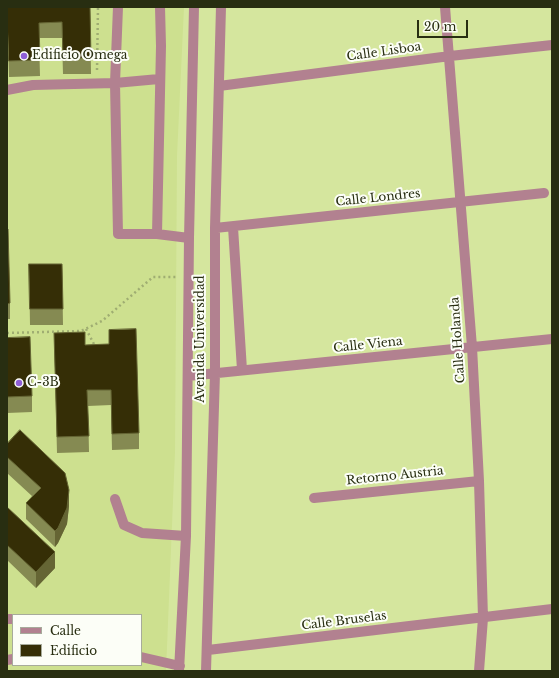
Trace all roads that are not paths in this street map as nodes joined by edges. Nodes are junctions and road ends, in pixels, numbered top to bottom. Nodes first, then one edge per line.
1 (118, 7) edge
2 (160, 7) edge
3 (194, 7) edge
4 (221, 7) edge
5 (446, 7) edge
6 (552, 45) edge
7 (450, 56) junction
8 (159, 79) junction
9 (115, 83) junction
10 (219, 86) junction
11 (7, 90) edge
12 (544, 193) dead end
13 (462, 202) junction
14 (233, 227) junction
15 (215, 228) junction
16 (156, 234) junction
17 (189, 238) junction
18 (552, 339) edge
19 (472, 347) junction
20 (242, 370) junction
21 (215, 373) junction
22 (188, 376) junction
23 (479, 481) junction
24 (314, 498) dead end
25 (115, 499) dead end
26 (186, 536) junction
27 (552, 609) edge
28 (483, 618) junction
29 (208, 650) junction
30 (142, 657) edge
31 (179, 669) edge
32 (206, 671) edge
33 (479, 671) edge

1 - 9 street
2 - 8 street
3 - 17 street, Avenida Universidad
4 - 10 street, Avenida Universidad
5 - 7 street, Calle Holanda
6 - 7 street, Calle Lisboa
7 - 10 street, Calle Lisboa
7 - 13 street, Calle Holanda
8 - 9 street
8 - 16 street
9 - 11 street
9 - 16 street
10 - 15 street, Avenida Universidad
12 - 13 street, Calle Londres
13 - 14 street, Calle Londres
13 - 19 street, Calle Holanda
14 - 15 street, Calle Londres
14 - 20 street
15 - 21 street, Avenida Universidad
16 - 17 street
17 - 22 street, Avenida Universidad
18 - 19 street, Calle Viena
19 - 20 street, Calle Viena
19 - 23 street, Calle Holanda
20 - 21 street, Calle Viena
21 - 22 street, Calle Viena
21 - 29 street, Avenida Universidad
22 - 26 street, Avenida Universidad
23 - 24 street, Retorno Austria
23 - 28 street, Calle Holanda
25 - 26 street
26 - 31 street, Avenida Universidad
27 - 28 street, Calle Bruselas
28 - 29 street, Calle Bruselas
28 - 33 street, Calle Holanda
29 - 32 street, Avenida Universidad
30 - 31 street

